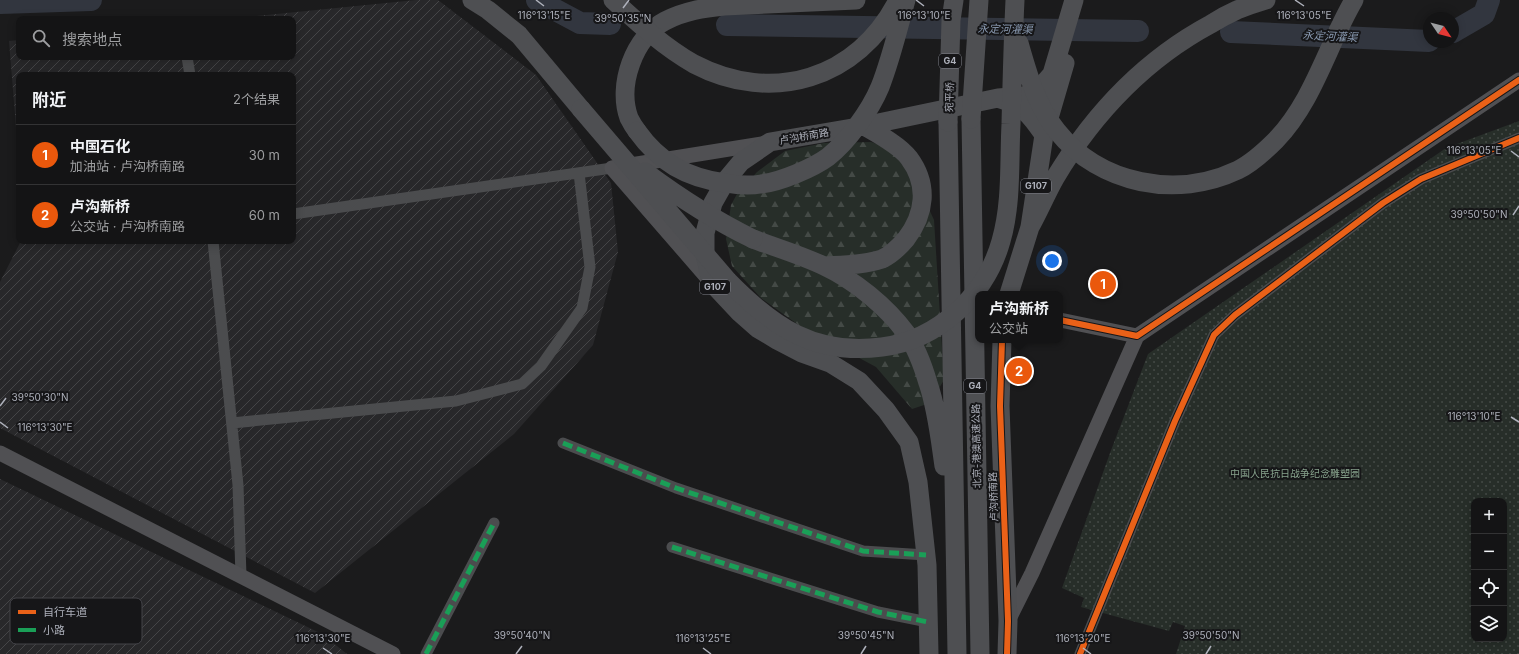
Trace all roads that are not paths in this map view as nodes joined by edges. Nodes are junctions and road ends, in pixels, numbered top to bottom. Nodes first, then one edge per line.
1 (472, 0) edge
2 (613, 0) edge
3 (856, 0) edge
4 (898, 0) edge
5 (906, 0) edge
6 (954, 0) edge
7 (979, 0) edge
8 (1015, 0) edge
9 (1074, 0) edge
10 (1084, 0) edge
11 (1266, 0) edge
12 (1354, 0) edge
13 (1014, 26) junction
14 (188, 60) edge
15 (190, 72) edge
16 (1057, 75) junction
17 (1519, 80) edge
18 (998, 98) junction
19 (864, 126) junction
20 (1044, 135) junction
21 (1519, 138) edge
22 (770, 142) junction
23 (615, 160) junction
24 (579, 173) junction
25 (296, 214) edge
26 (1030, 227) junction
27 (213, 244) edge
28 (825, 266) junction
29 (711, 282) junction
30 (1010, 291) edge
31 (1063, 321) edge
32 (1137, 336) junction
33 (1002, 343) edge
34 (232, 423) junction
35 (563, 443) dead end
36 (0, 453) edge
37 (494, 523) dead end
38 (955, 538) junction
39 (672, 547) dead end
40 (926, 555) junction
41 (241, 576) junction
42 (1008, 621) junction
43 (928, 625) junction
44 (1006, 653) edge
45 (393, 654) edge
46 (426, 654) edge
47 (929, 654) edge
48 (940, 654) edge
49 (957, 654) edge
50 (980, 654) edge
51 (1080, 654) edge

1 - 23 highway, bridge
2 - 4 highway, bridge
3 - 5 highway, bridge
6 - 38 highway, 宛平桥 / G4, bridge
7 - 50 highway, 北京-港澳高速公路 / G4, bridge
8 - 13 highway, bridge
9 - 16 highway, 卢沟桥南路 / G107
10 - 16 highway, 卢沟桥南路 / G107
11 - 26 highway
12 - 13 highway, bridge
13 - 23 highway, bridge
14 - 15 street
16 - 18 highway, 卢沟桥南路 / G107
16 - 20 highway, 卢沟桥南路 / G107
17 - 32 street
18 - 19 highway, 卢沟桥南路 / G107
18 - 20 highway
19 - 22 highway, 卢沟桥南路 / G107
19 - 28 highway
20 - 26 highway, 卢沟桥南路 / G107
21 - 51 street
22 - 23 street
22 - 29 highway, 卢沟桥南路 / G107
23 - 24 street
23 - 28 highway, bridge
23 - 29 street
24 - 25 street
24 - 34 street
26 - 30 highway, 卢沟桥南路 / G107
27 - 34 street
28 - 38 highway
29 - 40 highway, G107
31 - 32 street
32 - 42 street
33 - 42 highway, 卢沟桥南路
34 - 41 street
35 - 40 street
36 - 41 street
37 - 46 street
38 - 49 highway, G4
39 - 43 street
40 - 43 highway, G107
41 - 45 street
42 - 44 highway, 卢沟桥南路
43 - 47 highway, G107
43 - 48 highway

